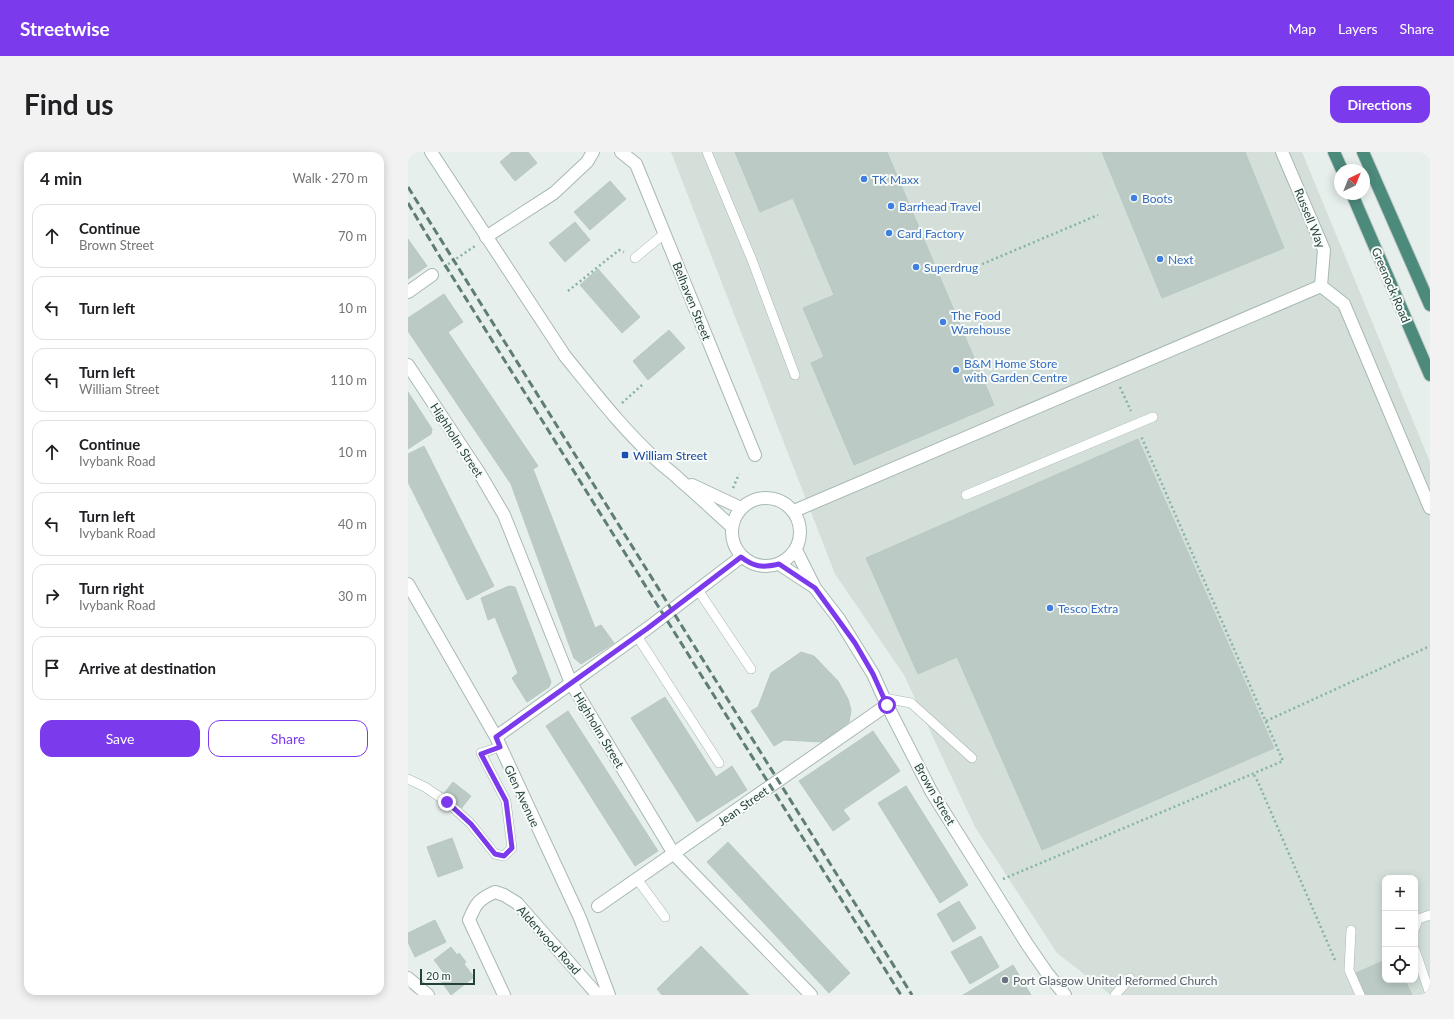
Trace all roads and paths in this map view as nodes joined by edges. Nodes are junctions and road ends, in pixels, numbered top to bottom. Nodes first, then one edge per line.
1 (431, 152) edge
2 (593, 152) edge
3 (621, 152) edge
4 (707, 152) edge
5 (1282, 152) edge
6 (1334, 152) edge
7 (1363, 152) edge
8 (1339, 164) edge
9 (1355, 200) edge
10 (1098, 215) dead end
11 (664, 234) junction
12 (486, 237) junction
13 (635, 258) joint
14 (973, 268) dead end
15 (432, 275) joint
16 (1321, 286) junction
17 (568, 291) dead end
18 (408, 292) edge
19 (1430, 305) edge
20 (408, 365) edge
21 (1114, 374) junction
22 (796, 375) dead end
23 (1430, 375) edge
24 (642, 385) dead end
25 (611, 412) junction
26 (1153, 417) dead end
27 (1136, 424) junction
28 (755, 455) dead end
29 (680, 480) junction
30 (966, 495) dead end
31 (741, 508) junction
32 (1430, 508) edge
33 (794, 511) junction
34 (731, 526) junction
35 (796, 550) junction
36 (741, 557) junction
37 (779, 564) junction
38 (408, 584) edge
39 (815, 588) junction
40 (698, 590) junction
41 (637, 636) junction
42 (1430, 646) edge
43 (751, 668) dead end
44 (571, 683) junction
45 (886, 702) junction
46 (1266, 721) junction
47 (498, 742) junction
48 (972, 758) dead end
49 (719, 763) dead end
50 (1254, 775) junction
51 (408, 779) edge
52 (674, 854) junction
53 (637, 879) junction
54 (990, 885) junction
55 (598, 906) dead end
56 (1430, 915) edge
57 (665, 917) dead end
58 (1418, 919) edge
59 (1351, 930) dead end
60 (1418, 959) edge
61 (1337, 964) dead end
62 (408, 978) edge
63 (1130, 978) dead end
64 (1430, 994) edge
65 (428, 995) edge
66 (504, 995) edge
67 (600, 995) edge
68 (609, 995) edge
69 (811, 995) edge
70 (1065, 995) edge
71 (1115, 995) edge
72 (1360, 995) edge

1 - 12 street
2 - 12 street
3 - 11 street, Belhaven Street
4 - 22 lane
5 - 16 street, Russell Way
6 - 8 highway
7 - 19 highway
9 - 23 highway, Greenock Road
10 - 14 path
11 - 13 lane
11 - 28 street, Belhaven Street
12 - 15 path
12 - 25 street
13 - 17 path
15 - 18 street
16 - 21 street
16 - 32 street
20 - 44 street, Highholm Street
21 - 27 path
21 - 33 street
24 - 25 path
25 - 29 street
26 - 27 lane
27 - 30 lane
27 - 46 path
29 - 31 street
29 - 34 street
31 - 33 street
31 - 34 street
33 - 35 street
34 - 36 street
35 - 37 street
35 - 39 street, Brown Street
36 - 37 street
36 - 40 street
37 - 39 street, Brown Street
38 - 47 street, Glen Avenue
39 - 45 street, Brown Street
40 - 41 street
40 - 43 lane
41 - 44 street
41 - 49 lane
42 - 46 path
44 - 47 street
44 - 52 street, Highholm Street
45 - 48 lane
45 - 52 street, Jean Street
45 - 54 street, Brown Street
46 - 50 path
47 - 51 lane
47 - 68 street, Glen Avenue
50 - 54 path
50 - 61 path
52 - 53 street, Jean Street
52 - 69 street, Highholm Street
53 - 55 street, Jean Street
53 - 57 lane
54 - 70 street, Brown Street
56 - 58 lane
59 - 72 lane
60 - 64 lane
62 - 65 street
63 - 71 lane
66 - 67 street, Alderwood Road

